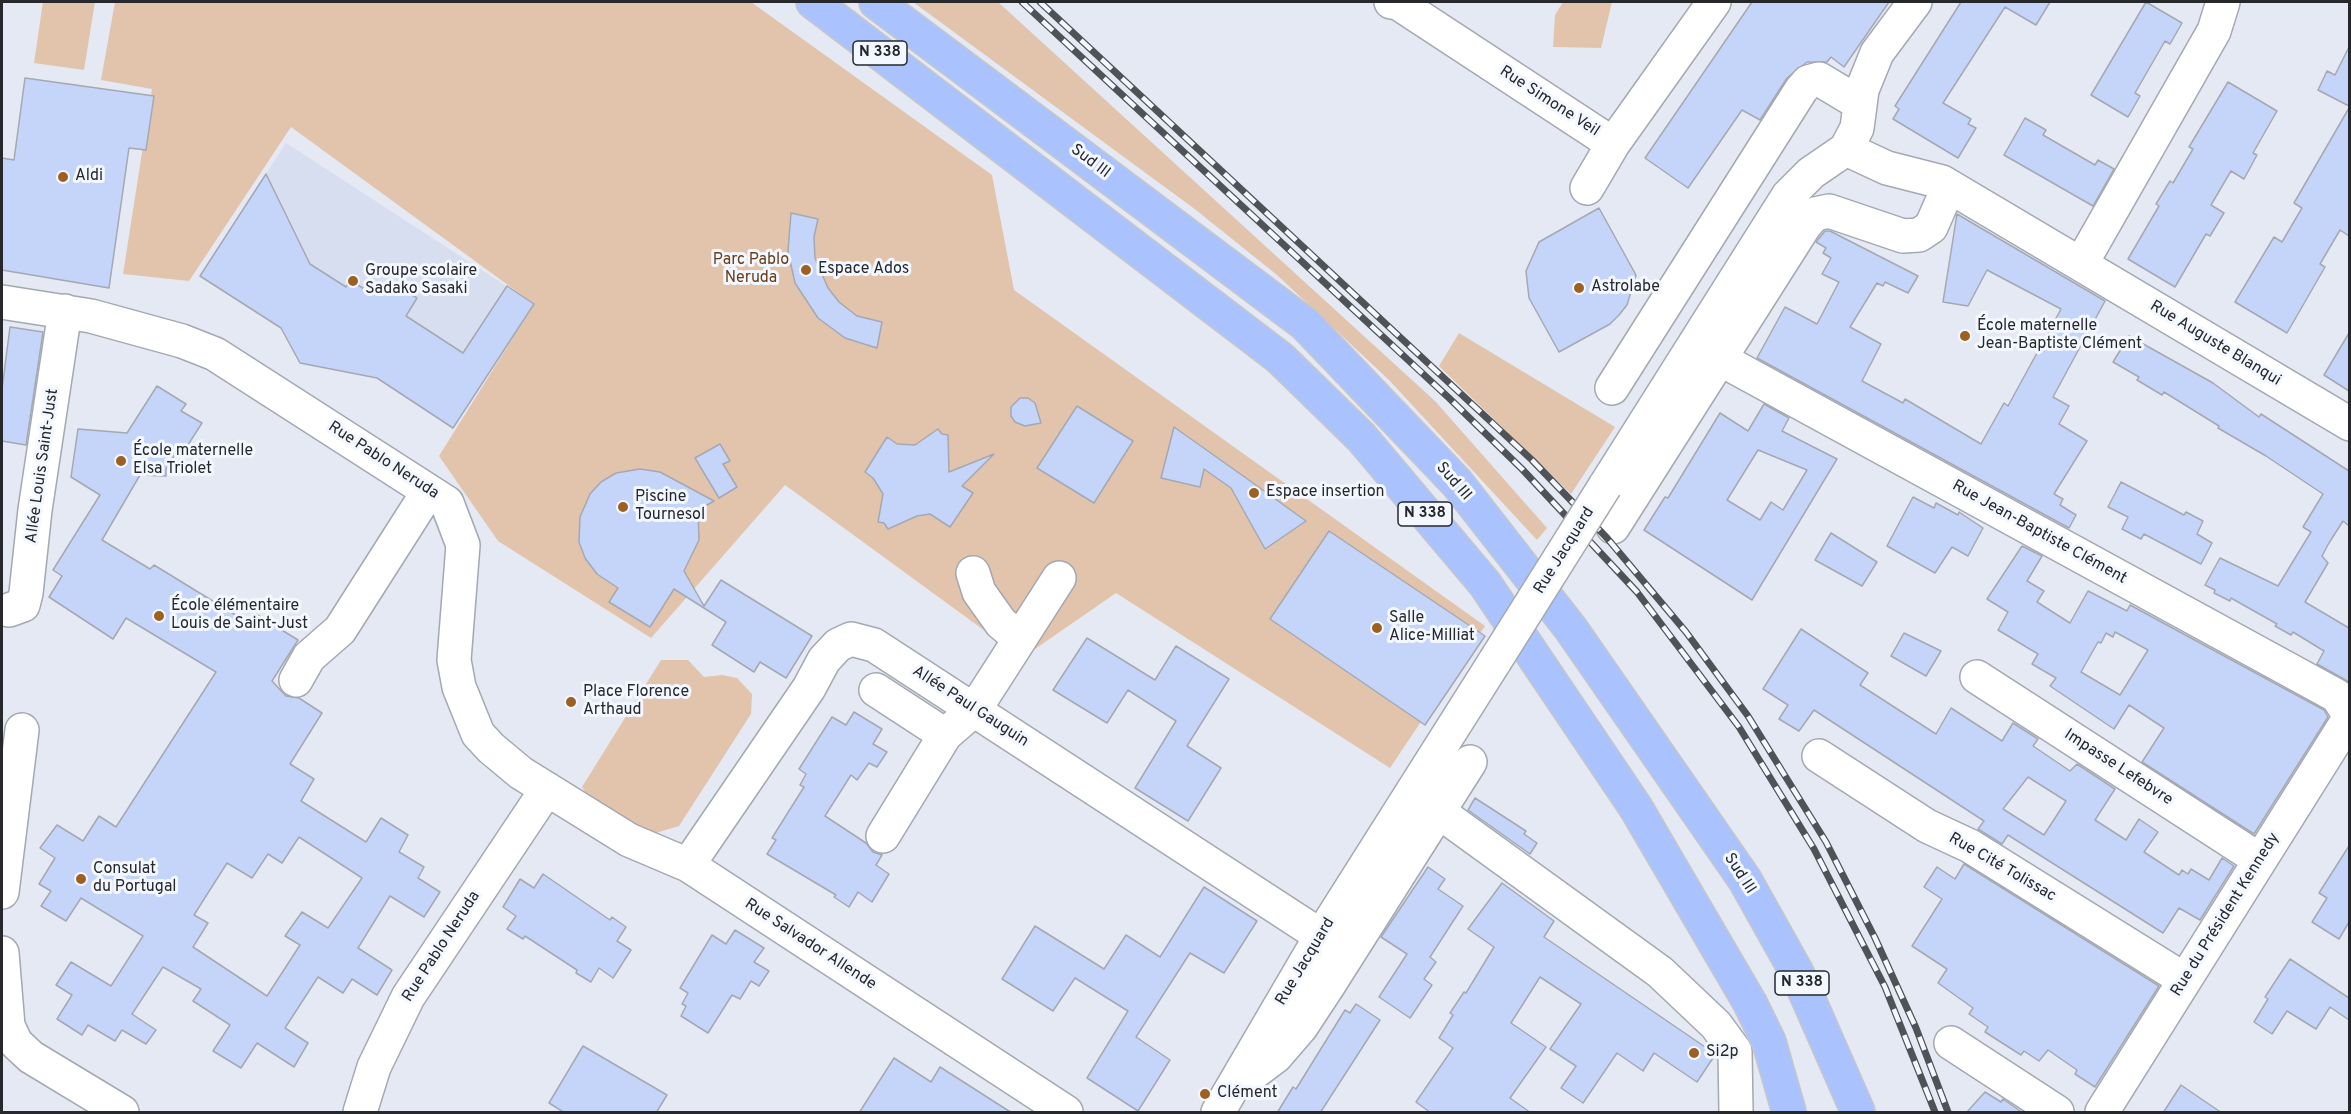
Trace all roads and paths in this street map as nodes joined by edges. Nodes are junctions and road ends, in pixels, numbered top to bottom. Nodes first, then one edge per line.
1 (876, 2) edge
2 (1396, 2) edge
3 (1714, 2) edge
4 (1915, 2) edge
5 (2223, 2) edge
6 (817, 7) edge
7 (1859, 103) junction
8 (1614, 144) junction
9 (1846, 149) junction
10 (1949, 186) junction
11 (1587, 188) dead end
12 (2081, 264) junction
13 (2, 302) edge
14 (65, 311) junction
15 (1720, 359) junction
16 (1612, 388) dead end
17 (2349, 424) edge
18 (428, 492) junction
19 (1613, 527) dead end
20 (972, 573) dead end
21 (1059, 578) dead end
22 (9, 610) dead end
23 (1019, 638) junction
24 (1977, 677) dead end
25 (296, 680) dead end
26 (876, 690) dead end
27 (975, 709) junction
28 (2349, 717) edge
29 (22, 730) dead end
30 (945, 735) junction
31 (1819, 756) dead end
32 (1470, 762) dead end
33 (548, 789) junction
34 (1439, 812) junction
35 (883, 836) dead end
36 (2259, 860) junction
37 (688, 865) junction
38 (2, 892) edge
39 (1321, 936) junction
40 (2, 953) edge
41 (1315, 977) junction
42 (2185, 980) junction
43 (1951, 1043) dead end
44 (1857, 1105) edge
45 (2104, 1112) edge
46 (122, 1113) edge
47 (360, 1113) edge
48 (1066, 1113) edge
49 (1218, 1113) edge
50 (1736, 1113) edge
51 (1789, 1113) edge
52 (2057, 1113) edge

1 - 44 highway, Sud III / N 338
2 - 8 street, Rue Simone Veil
3 - 8 street, Rue Simone Veil
4 - 7 street
5 - 12 street
6 - 51 highway, N 338
7 - 9 street
7 - 16 street
8 - 11 street
9 - 10 street, Rue Auguste Blanqui
9 - 39 street, Rue Jacquard, bridge
10 - 12 street, Rue Auguste Blanqui
10 - 15 street
12 - 17 street, Rue Auguste Blanqui
13 - 14 street, Rue Pablo Neruda
14 - 18 street, Rue Pablo Neruda
14 - 22 street, Allée Louis Saint-Just
15 - 19 street
15 - 28 street, Rue Jean-Baptiste Clément
18 - 25 street
18 - 33 street, Rue Pablo Neruda
20 - 23 street
21 - 23 street
23 - 27 street
24 - 36 street, Impasse Lefebvre
26 - 30 street
27 - 30 street
27 - 37 street, Allée Paul Gauguin
27 - 39 street, Allée Paul Gauguin
28 - 36 street, Rue du Président Kennedy
29 - 38 street
30 - 35 street
31 - 42 street, Rue Cité Tolissac
32 - 34 street
33 - 37 street, Rue Salvador Allende
33 - 47 street, Rue Pablo Neruda
34 - 41 street
34 - 50 street
36 - 42 street, Rue du Président Kennedy
37 - 48 street, Rue Salvador Allende
39 - 41 street, Rue Jacquard
40 - 46 street
41 - 49 street, Rue Jacquard
42 - 45 street, Rue du Président Kennedy
43 - 52 street

